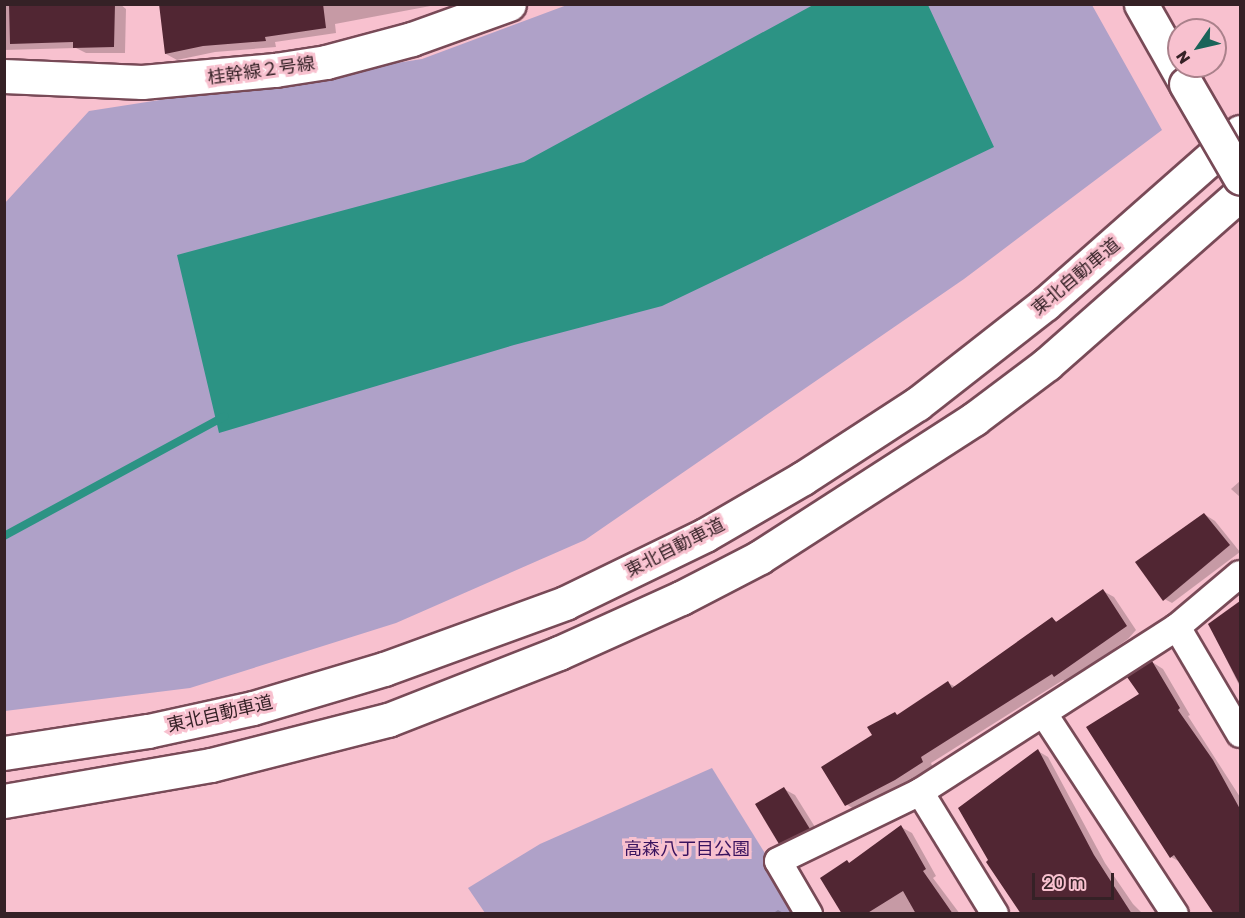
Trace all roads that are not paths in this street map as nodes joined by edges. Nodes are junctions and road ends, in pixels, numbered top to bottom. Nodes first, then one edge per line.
1 (509, 4) edge
2 (1141, 4) edge
3 (4, 76) edge
4 (1240, 132) edge
5 (1240, 177) edge
6 (1240, 194) edge
7 (1240, 574) edge
8 (1177, 627) junction
9 (1044, 714) junction
10 (1240, 734) edge
11 (4, 753) edge
12 (920, 792) junction
13 (4, 801) edge
14 (809, 914) edge
15 (995, 914) edge
16 (1175, 914) edge

1 - 3 main road, 桂幹線２号線
2 - 5 main road, bridge
4 - 11 main road, 東北自動車道
6 - 13 main road
7 - 8 street
8 - 9 street
8 - 10 street
9 - 12 street
9 - 16 street
12 - 14 street
12 - 15 street

